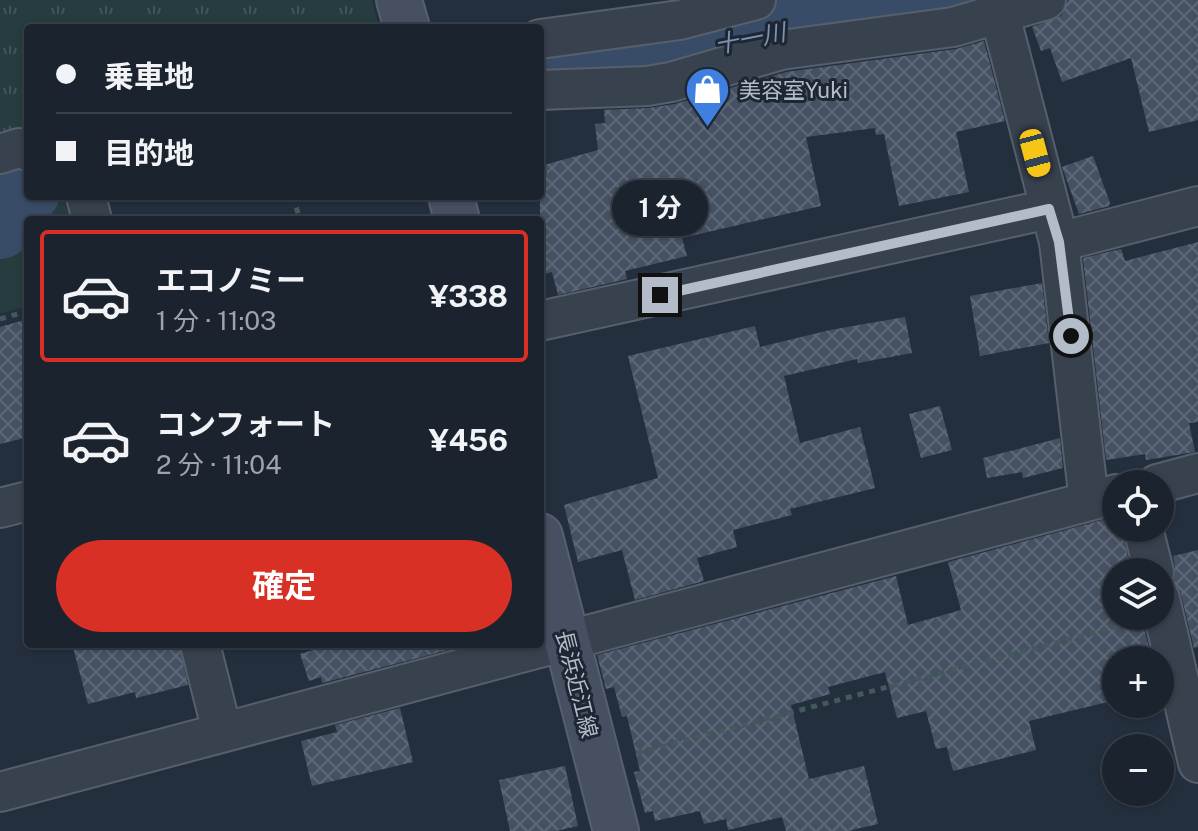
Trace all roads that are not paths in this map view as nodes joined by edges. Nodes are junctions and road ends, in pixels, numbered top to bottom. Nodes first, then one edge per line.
1 (399, 0) edge
2 (756, 0) edge
3 (1046, 0) edge
4 (1000, 15) junction
5 (406, 24) edge
6 (544, 38) edge
7 (544, 90) edge
8 (24, 150) edge
9 (0, 154) edge
10 (1198, 206) edge
11 (1054, 226) junction
12 (544, 320) edge
13 (1198, 473) edge
14 (1174, 479) edge
15 (1102, 491) edge
16 (1102, 497) edge
17 (24, 502) edge
18 (0, 508) edge
19 (544, 552) edge
20 (1158, 630) edge
21 (566, 640) junction
22 (544, 646) edge
23 (201, 648) edge
24 (536, 648) edge
25 (222, 731) junction
26 (1198, 763) edge
27 (0, 792) edge
28 (616, 831) edge

1 - 5 main road
2 - 6 street
3 - 4 street
4 - 7 street
4 - 11 street
8 - 9 street
10 - 11 street
11 - 12 street
11 - 15 street
13 - 14 street
16 - 21 street
17 - 18 street
19 - 21 main road, 長浜近江線
20 - 26 street
21 - 22 street
21 - 28 main road, 長浜近江線
23 - 25 street
24 - 25 street
25 - 27 street

